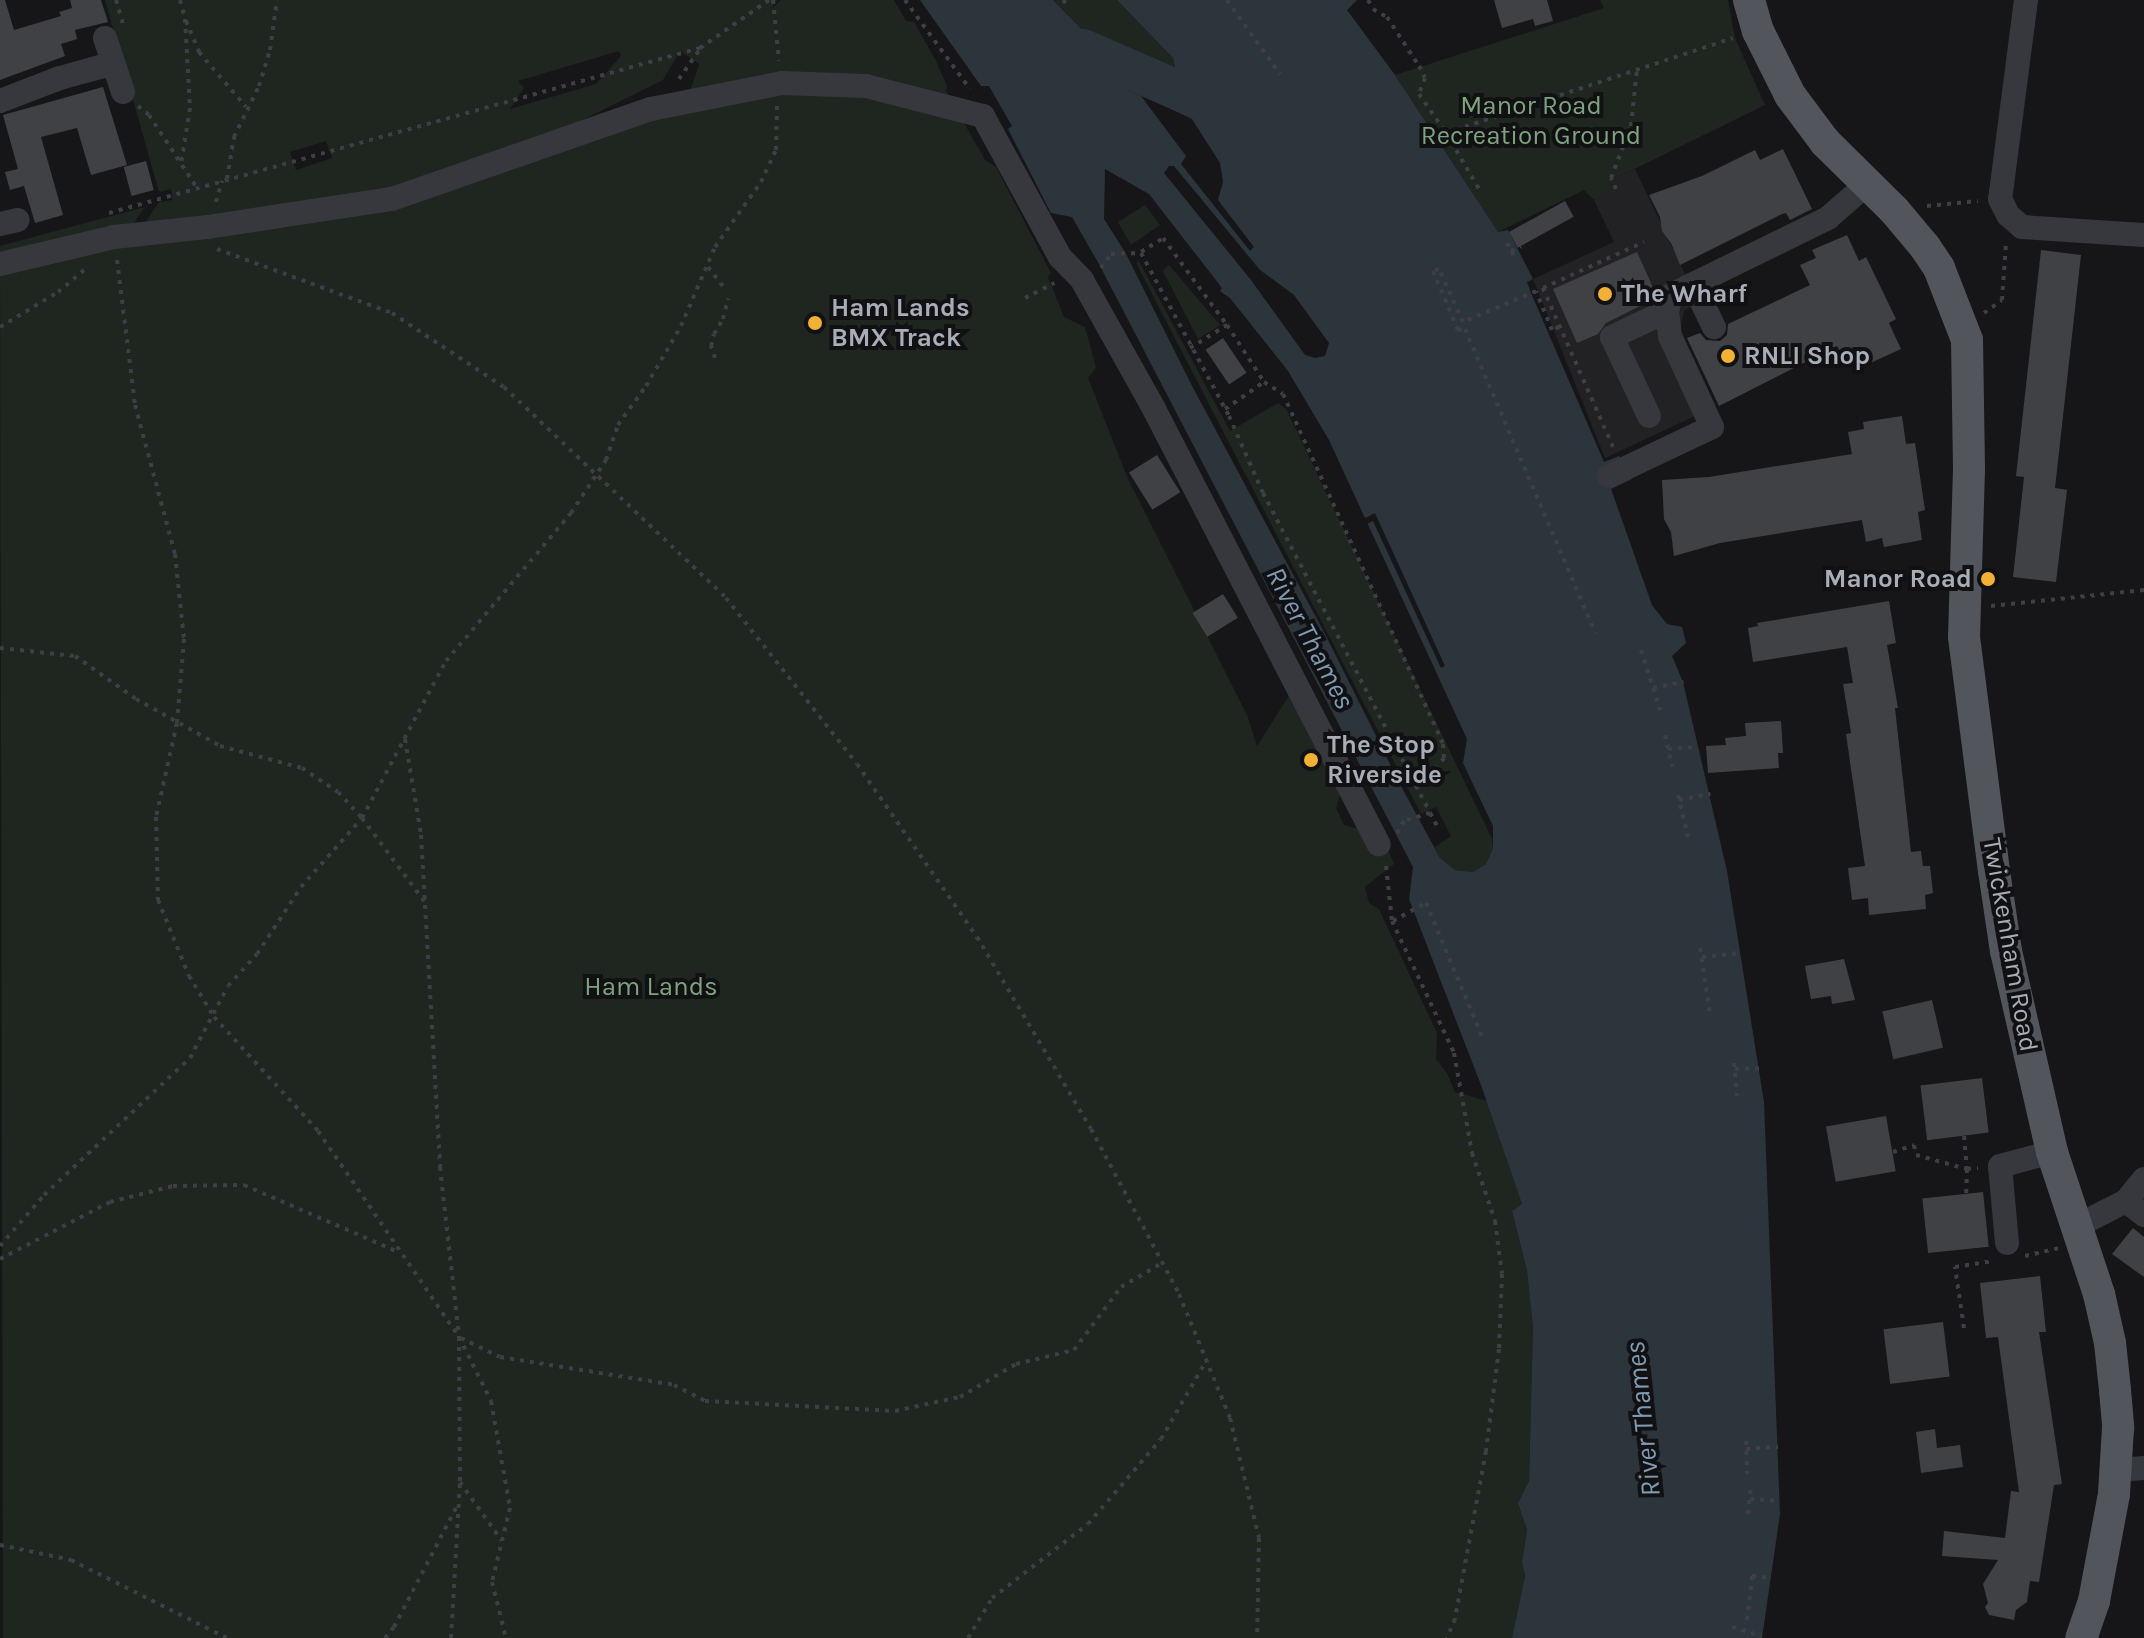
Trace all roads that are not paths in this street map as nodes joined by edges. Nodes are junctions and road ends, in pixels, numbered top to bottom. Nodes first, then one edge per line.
1 (1749, 0) edge
2 (2026, 0) edge
3 (105, 38) dead end
4 (111, 64) junction
5 (123, 92) road end
6 (0, 101) edge
7 (1867, 184) junction
8 (2144, 235) edge
9 (0, 264) edge
10 (1693, 284) junction
11 (1667, 311) junction
12 (1714, 327) dead end
13 (1649, 416) dead end
14 (1609, 476) dead end
15 (1388, 839) road end
16 (2052, 1152) junction
17 (2144, 1179) edge
18 (2135, 1208) edge
19 (2077, 1234) junction
20 (2009, 1253) road end
21 (2130, 1469) edge
22 (2081, 1638) edge

1 - 7 main road
2 - 8 street
3 - 4 street
4 - 5 street
4 - 6 street
7 - 10 street
7 - 16 main road, Twickenham Road
9 - 15 street
10 - 11 street
10 - 12 street
11 - 13 street
11 - 14 street
16 - 19 main road, Twickenham Road
16 - 20 street
17 - 18 street
18 - 19 street
19 - 21 main road, Twickenham Road
21 - 22 main road, Twickenham Road

